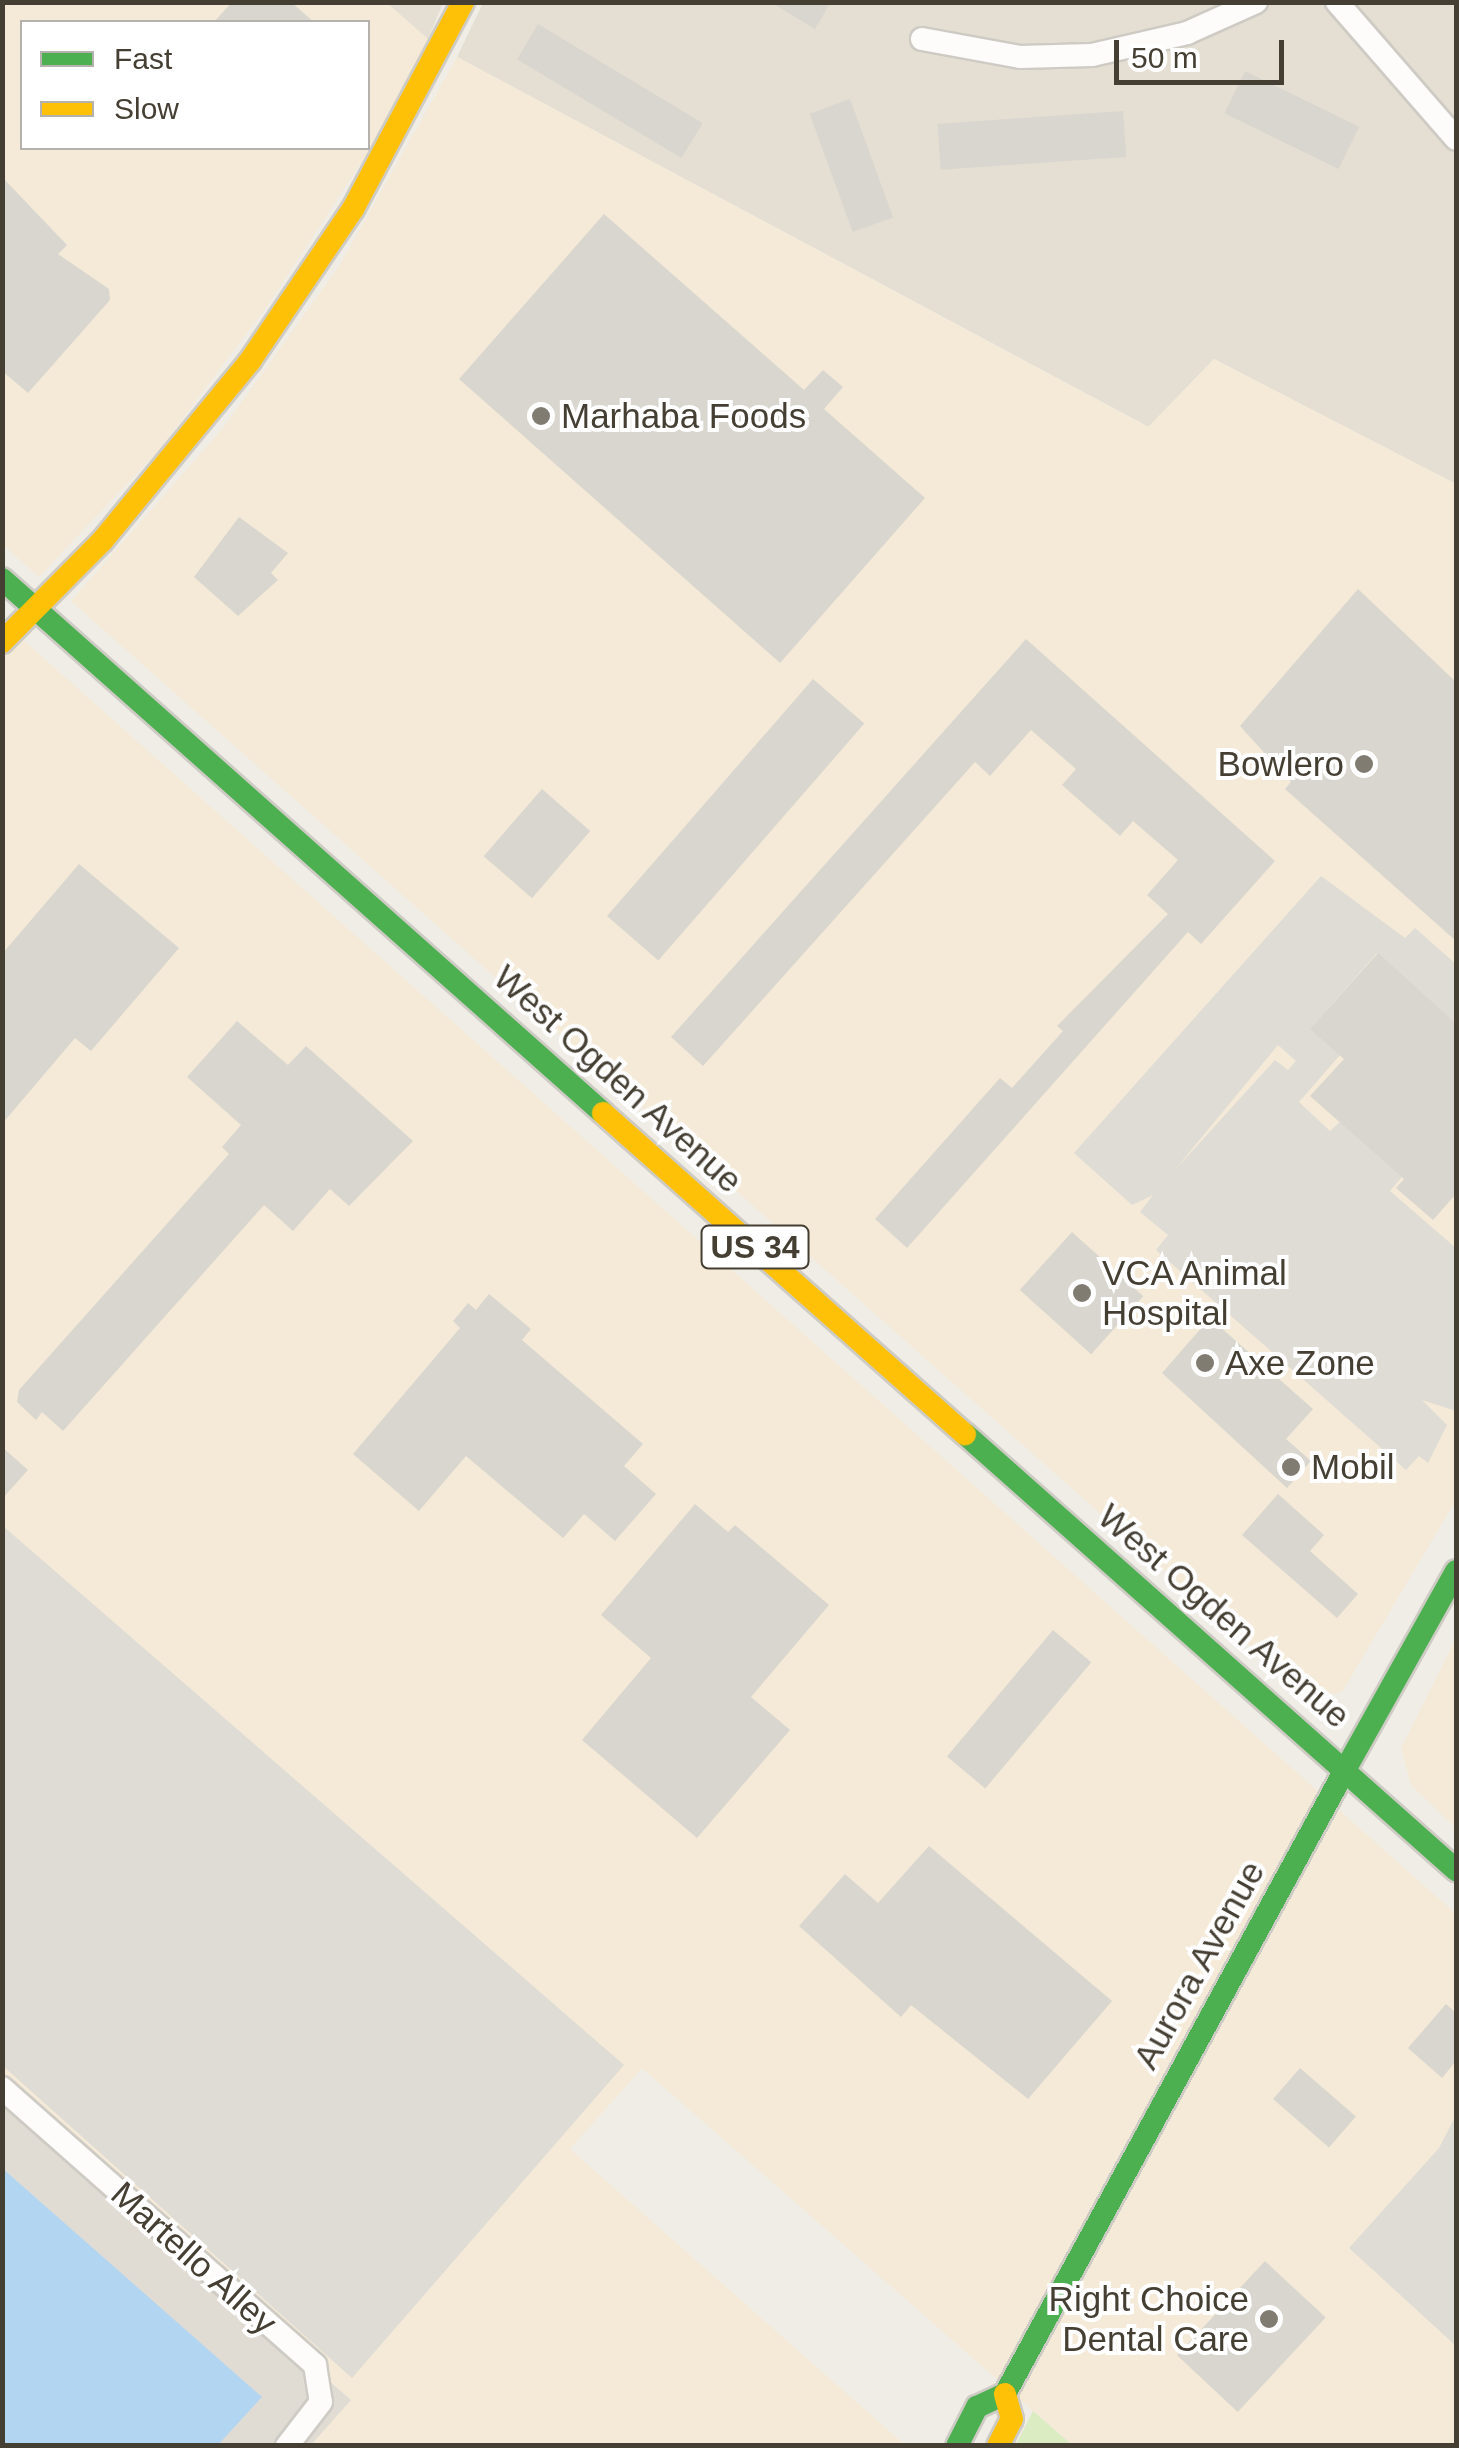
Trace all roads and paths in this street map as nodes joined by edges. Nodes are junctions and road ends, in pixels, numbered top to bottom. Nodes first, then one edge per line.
1 (463, 2) edge
2 (1256, 2) edge
3 (1338, 2) edge
4 (922, 40) dead end
5 (1456, 139) edge
6 (2, 579) edge
7 (37, 609) junction
8 (2, 642) edge
9 (1456, 1570) edge
10 (1345, 1770) junction
11 (1456, 1870) edge
12 (2, 2088) edge
13 (1005, 2394) junction
14 (286, 2446) edge
15 (957, 2446) edge
16 (998, 2446) edge

1 - 7 main road
2 - 4 street
3 - 5 street
6 - 7 main road, West Ogden Avenue / US 34
7 - 8 main road
7 - 10 main road, West Ogden Avenue / US 34
9 - 10 main road, Aurora Avenue
10 - 11 main road, West Ogden Avenue / US 34
10 - 13 main road, Aurora Avenue
12 - 14 street, Martello Alley
13 - 15 main road, Aurora Avenue
13 - 16 main road, Aurora Avenue

